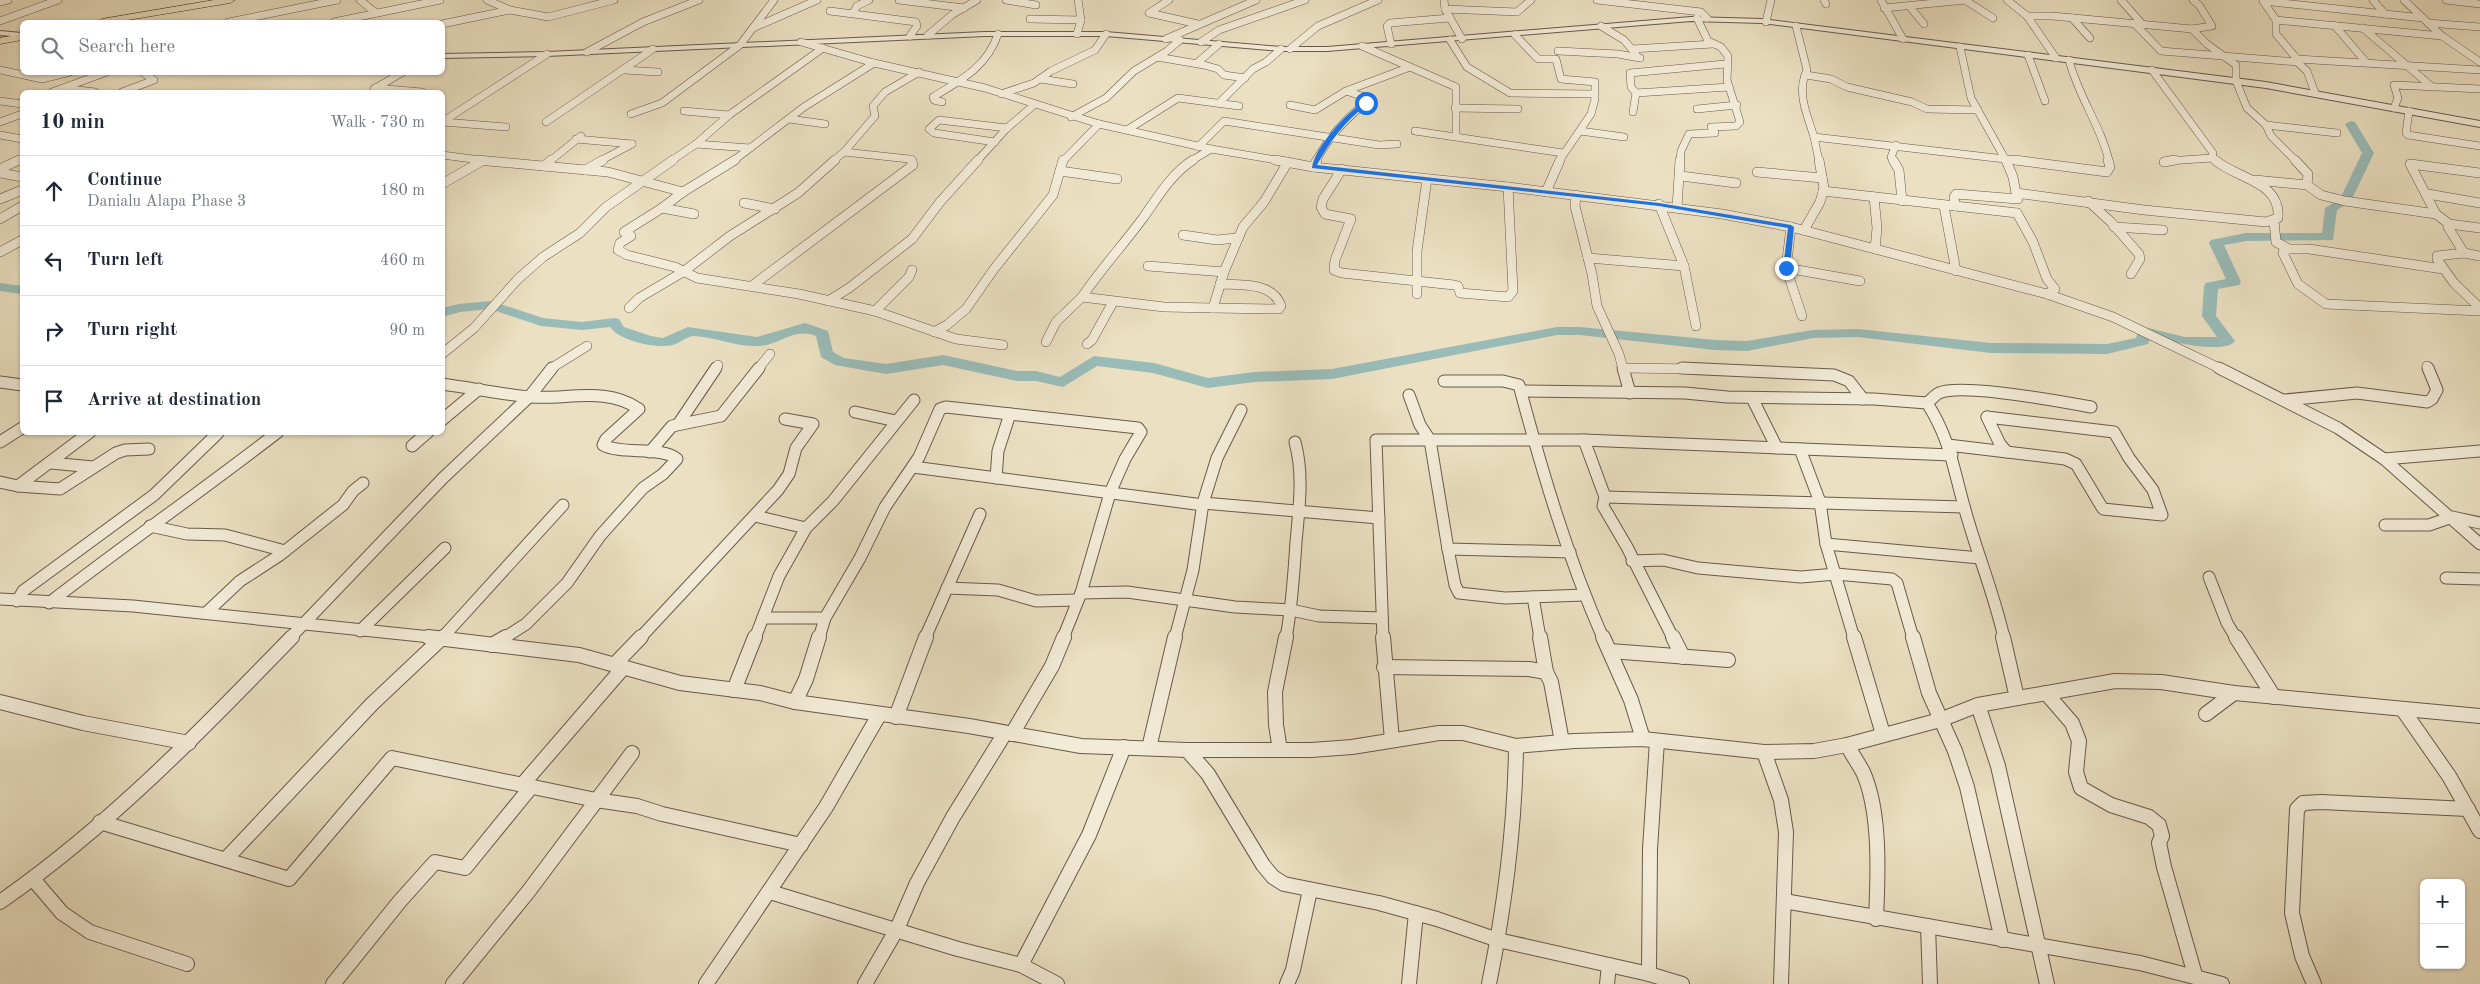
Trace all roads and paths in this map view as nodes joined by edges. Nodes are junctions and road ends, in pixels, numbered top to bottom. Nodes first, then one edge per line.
1 (8, 0) edge
2 (58, 0) edge
3 (230, 0) edge
4 (337, 0) edge
5 (360, 0) edge
6 (440, 0) edge
7 (487, 0) edge
8 (614, 0) edge
9 (699, 0) edge
10 (774, 0) edge
11 (817, 0) edge
12 (869, 0) edge
13 (899, 0) edge
14 (977, 0) edge
15 (1006, 0) edge
16 (1078, 0) edge
17 (1170, 0) edge
18 (1256, 0) edge
19 (1305, 0) edge
20 (1378, 0) edge
21 (1444, 0) edge
22 (1531, 0) edge
23 (1597, 0) edge
24 (1649, 0) edge
25 (1771, 0) edge
26 (1881, 0) edge
27 (1966, 0) edge
28 (2007, 0) edge
29 (2121, 0) edge
30 (2193, 0) edge
31 (2262, 0) edge
32 (2311, 0) edge
33 (2373, 0) edge
34 (2404, 0) edge
35 (2446, 0) edge
36 (1936, 1) edge
37 (0, 2) edge
38 (2480, 4) edge
39 (1036, 5) dead end
40 (1910, 7) junction
41 (964, 8) junction
42 (1884, 8) junction
43 (2318, 8) junction
44 (1445, 9) junction
45 (510, 10) junction
46 (1676, 10) junction
47 (830, 11) dead end
48 (376, 13) junction
49 (853, 13) junction
50 (2385, 14) junction
51 (2027, 16) junction
52 (1450, 18) junction
53 (1697, 18) junction
54 (1707, 18) junction
55 (1993, 18) dead end
56 (2072, 18) junction
57 (1030, 19) dead end
58 (114, 20) edge
59 (238, 20) edge
60 (343, 20) edge
61 (1080, 20) junction
62 (2276, 20) junction
63 (2426, 20) junction
64 (0, 21) edge
65 (1766, 22) junction
66 (445, 23) edge
67 (1198, 24) junction
68 (1924, 24) dead end
69 (2135, 24) junction
70 (2143, 25) junction
71 (1601, 26) junction
72 (1796, 26) junction
73 (2335, 26) junction
74 (2363, 28) junction
75 (2479, 28) edge
76 (752, 29) junction
77 (2192, 29) junction
78 (0, 33) edge
79 (998, 34) junction
80 (1077, 34) junction
81 (1106, 34) junction
82 (928, 35) junction
83 (1515, 35) junction
84 (10, 36) junction
85 (20, 36) edge
86 (910, 36) junction
87 (2442, 36) junction
88 (2090, 38) dead end
89 (1166, 39) junction
90 (1462, 39) junction
91 (1903, 39) junction
92 (1180, 40) junction
93 (1450, 40) junction
94 (0, 41) edge
95 (801, 42) junction
96 (1201, 42) junction
97 (1219, 44) junction
98 (1391, 44) junction
99 (1712, 44) junction
100 (740, 45) junction
101 (1362, 46) junction
102 (1960, 47) junction
103 (823, 48) junction
104 (653, 49) junction
105 (1286, 49) junction
106 (1632, 49) junction
107 (1558, 51) dead end
108 (587, 52) junction
109 (547, 54) junction
110 (2028, 55) junction
111 (445, 56) edge
112 (2224, 56) junction
113 (1157, 57) junction
114 (1640, 58) junction
115 (2056, 58) junction
116 (2069, 60) junction
117 (2297, 60) junction
118 (874, 62) junction
119 (2366, 62) junction
120 (2480, 62) edge
121 (1197, 63) junction
122 (1725, 64) junction
123 (2406, 64) junction
124 (1410, 67) junction
125 (0, 70) edge
126 (624, 70) junction
127 (1652, 70) junction
128 (2152, 70) junction
129 (2480, 70) edge
130 (658, 72) dead end
131 (919, 72) junction
132 (20, 74) edge
133 (23, 75) edge
134 (58, 75) edge
135 (100, 75) edge
136 (146, 75) edge
137 (398, 75) edge
138 (1806, 75) junction
139 (1245, 78) junction
140 (1040, 79) junction
141 (85, 81) junction
142 (958, 81) junction
143 (2236, 81) junction
144 (1073, 84) dead end
145 (1730, 87) junction
146 (2432, 87) junction
147 (62, 89) junction
148 (2480, 89) edge
149 (59, 90) edge
150 (84, 90) joint
151 (127, 90) edge
152 (372, 90) edge
153 (1346, 91) junction
154 (1636, 93) junction
155 (2315, 93) junction
156 (1001, 94) junction
157 (1594, 94) junction
158 (0, 101) edge
159 (2046, 101) dead end
160 (942, 102) dead end
161 (1219, 103) junction
162 (20, 104) edge
163 (1034, 105) junction
164 (1290, 105) dead end
165 (1737, 105) junction
166 (1456, 108) junction
167 (2394, 108) junction
168 (1518, 109) dead end
169 (1697, 109) dead end
170 (1978, 110) junction
171 (2409, 110) junction
172 (684, 111) dead end
173 (1634, 112) dead end
174 (631, 114) dead end
175 (20, 115) edge
176 (729, 115) junction
177 (1071, 117) junction
178 (789, 119) junction
179 (445, 121) edge
180 (1224, 121) junction
181 (0, 122) edge
182 (445, 122) edge
183 (546, 122) dead end
184 (825, 124) dead end
185 (1099, 124) junction
186 (2480, 124) edge
187 (2266, 125) junction
188 (506, 127) dead end
189 (1007, 128) junction
190 (1127, 130) junction
191 (1415, 131) dead end
192 (1580, 131) junction
193 (2337, 134) dead end
194 (0, 135) edge
195 (1456, 136) junction
196 (1331, 137) junction
197 (1624, 137) dead end
198 (1814, 137) junction
199 (20, 139) edge
200 (995, 142) junction
201 (696, 144) junction
202 (1397, 144) dead end
203 (1896, 145) junction
204 (1198, 146) junction
205 (2480, 146) edge
206 (750, 148) junction
207 (1211, 149) junction
208 (844, 152) junction
209 (1563, 153) junction
210 (445, 155) edge
211 (2212, 158) junction
212 (2005, 159) junction
213 (20, 161) edge
214 (482, 161) junction
215 (1288, 162) junction
216 (2164, 162) dead end
217 (544, 166) junction
218 (1314, 167) junction
219 (1342, 169) junction
220 (585, 170) junction
221 (0, 171) edge
222 (1060, 171) junction
223 (1757, 172) dead end
224 (2480, 174) edge
225 (20, 176) edge
226 (1681, 176) junction
227 (1822, 178) junction
228 (1117, 179) dead end
229 (1428, 179) junction
230 (2255, 180) junction
231 (644, 181) junction
232 (445, 182) edge
233 (1736, 183) dead end
234 (2307, 186) junction
235 (1508, 187) junction
236 (20, 191) edge
237 (1823, 191) junction
238 (683, 192) junction
239 (1546, 192) junction
240 (2428, 194) junction
241 (1576, 195) junction
242 (2017, 196) junction
243 (1874, 197) junction
244 (0, 199) edge
245 (1902, 201) junction
246 (2088, 201) junction
247 (744, 203) dead end
248 (2480, 203) edge
249 (0, 204) edge
250 (1659, 204) junction
251 (20, 206) edge
252 (1944, 206) junction
253 (1955, 206) junction
254 (20, 207) edge
255 (662, 208) junction
256 (1677, 208) junction
257 (775, 209) junction
258 (2017, 213) junction
259 (694, 214) dead end
260 (2436, 214) junction
261 (0, 218) edge
262 (2274, 221) junction
263 (2449, 224) junction
264 (1791, 227) junction
265 (2114, 227) junction
266 (2480, 228) edge
267 (1804, 230) junction
268 (2164, 230) dead end
269 (1183, 235) dead end
270 (1237, 238) junction
271 (20, 241) edge
272 (1875, 249) junction
273 (2289, 249) junction
274 (0, 252) edge
275 (2464, 253) junction
276 (2480, 256) edge
277 (1588, 258) junction
278 (1148, 266) dead end
279 (1684, 266) junction
280 (1786, 268) junction
281 (2443, 269) junction
282 (912, 270) dead end
283 (1956, 271) junction
284 (683, 272) junction
285 (1224, 272) junction
286 (2131, 274) dead end
287 (1860, 281) dead end
288 (1416, 283) junction
289 (1220, 284) junction
290 (752, 285) junction
291 (1418, 294) dead end
292 (2047, 294) junction
293 (1082, 297) junction
294 (828, 301) junction
295 (1113, 302) junction
296 (629, 308) dead end
297 (1213, 308) junction
298 (2480, 310) edge
299 (874, 312) junction
300 (1802, 316) dead end
301 (1696, 326) dead end
302 (934, 332) junction
303 (1046, 342) dead end
304 (1087, 344) dead end
305 (1003, 345) dead end
306 (587, 346) dead end
307 (445, 352) edge
308 (770, 354) dead end
309 (718, 364) dead end
310 (2427, 366) dead end
311 (1624, 368) junction
312 (1444, 381) dead end
313 (5, 383) edge
314 (445, 384) edge
315 (20, 385) edge
316 (0, 389) edge
317 (479, 389) junction
318 (1522, 391) junction
319 (1630, 393) junction
320 (1409, 395) dead end
321 (530, 396) junction
322 (1752, 398) junction
323 (1863, 399) junction
324 (914, 400) dead end
325 (2284, 400) junction
326 (1927, 403) junction
327 (2091, 407) dead end
328 (1241, 410) dead end
329 (855, 412) dead end
330 (1010, 414) junction
331 (445, 417) edge
332 (785, 419) dead end
333 (896, 421) junction
334 (679, 424) junction
335 (20, 429) edge
336 (86, 435) edge
337 (215, 435) edge
338 (274, 435) edge
339 (425, 435) edge
340 (1430, 440) junction
341 (1584, 440) junction
342 (0, 442) edge
343 (1295, 442) dead end
344 (1534, 442) junction
345 (412, 446) dead end
346 (1777, 448) junction
347 (149, 449) dead end
348 (1800, 449) junction
349 (2000, 449) junction
350 (1950, 450) junction
351 (2480, 451) edge
352 (650, 452) junction
353 (2384, 459) junction
354 (51, 463) junction
355 (996, 464) junction
356 (93, 467) junction
357 (913, 467) junction
358 (977, 475) junction
359 (996, 478) junction
360 (0, 482) edge
361 (362, 483) dead end
362 (18, 486) junction
363 (1110, 493) junction
364 (1606, 497) junction
365 (1820, 502) junction
366 (1203, 504) junction
367 (563, 505) dead end
368 (1964, 507) junction
369 (1298, 510) junction
370 (980, 514) dead end
371 (755, 516) junction
372 (2452, 517) junction
373 (1379, 518) junction
374 (2480, 523) edge
375 (2385, 525) dead end
376 (150, 526) junction
377 (806, 528) junction
378 (1826, 544) junction
379 (2480, 544) edge
380 (445, 548) dead end
381 (1448, 549) junction
382 (285, 551) junction
383 (1570, 552) junction
384 (1980, 558) junction
385 (1632, 561) junction
386 (1836, 574) junction
387 (2209, 577) dead end
388 (2446, 578) dead end
389 (2480, 579) edge
390 (947, 588) junction
391 (1584, 595) junction
392 (1079, 597) junction
393 (1533, 597) junction
394 (0, 599) edge
395 (1184, 600) junction
396 (17, 601) junction
397 (49, 603) junction
398 (1291, 610) junction
399 (206, 613) junction
400 (764, 618) junction
401 (826, 618) junction
402 (1382, 618) junction
403 (304, 625) junction
404 (360, 631) junction
405 (442, 638) junction
406 (492, 645) junction
407 (1610, 651) junction
408 (1683, 657) junction
409 (1728, 660) dead end
410 (619, 666) junction
411 (1384, 667) junction
412 (1546, 672) junction
413 (734, 690) junction
414 (2046, 693) junction
415 (2234, 693) junction
416 (2274, 697) junction
417 (2017, 698) junction
418 (0, 702) edge
419 (795, 702) junction
420 (1978, 705) junction
421 (2403, 710) junction
422 (2206, 714) dead end
423 (879, 715) junction
424 (2480, 716) edge
425 (896, 717) junction
426 (1940, 720) junction
427 (1008, 734) junction
428 (1883, 734) junction
429 (1392, 740) junction
430 (1650, 740) junction
431 (189, 742) junction
432 (1562, 742) junction
433 (1846, 745) junction
434 (1516, 746) junction
435 (1124, 747) junction
436 (1150, 748) junction
437 (1187, 750) junction
438 (1280, 750) junction
439 (1764, 752) junction
440 (632, 753) dead end
441 (526, 786) junction
442 (596, 800) junction
443 (2468, 809) junction
444 (100, 822) junction
445 (2480, 831) edge
446 (801, 845) junction
447 (226, 859) junction
448 (32, 879) junction
449 (1310, 890) junction
450 (770, 892) junction
451 (1784, 901) junction
452 (0, 902) edge
453 (1416, 913) junction
454 (1876, 919) junction
455 (1928, 926) junction
456 (897, 929) junction
457 (1498, 940) junction
458 (2002, 940) junction
459 (2039, 946) junction
460 (187, 964) dead end
461 (1021, 965) junction
462 (1609, 965) junction
463 (1649, 974) junction
464 (2194, 975) junction
465 (333, 984) edge
466 (453, 984) edge
467 (706, 984) edge
468 (865, 984) edge
469 (1057, 984) edge
470 (1287, 984) edge
471 (1409, 984) edge
472 (1489, 984) edge
473 (1607, 984) edge
474 (1682, 984) edge
475 (1781, 984) edge
476 (1930, 984) edge
477 (2047, 984) edge
478 (2222, 984) edge
479 (2314, 984) edge

1 - 37 street
2 - 64 street
3 - 58 main road
4 - 59 street
5 - 48 street
6 - 48 street
7 - 45 street
8 - 45 street
9 - 108 street
10 - 76 street
11 - 76 street
12 - 49 street
13 - 41 street
14 - 41 street
15 - 39 street
16 - 61 street
17 - 67 street
18 - 67 street
19 - 96 street
20 - 105 street
21 - 44 street
22 - 44 street
23 - 46 street
24 - 46 street
25 - 65 street
26 - 42 street
27 - 36 street
27 - 55 street
28 - 51 street
29 - 70 street
30 - 77 street
31 - 43 street
31 - 62 street
32 - 43 street
33 - 50 street
34 - 63 street
35 - 38 street
36 - 40 street
40 - 42 street
40 - 68 street
41 - 82 street
42 - 91 street
43 - 50 street
44 - 52 street
45 - 66 street
46 - 54 street
47 - 49 street
48 - 60 street
49 - 86 street
50 - 63 street
51 - 56 street
51 - 115 street
52 - 90 street
52 - 98 street
53 - 54 street
53 - 71 street
53 - 99 street
54 - 65 street
56 - 69 street
56 - 88 street
57 - 61 street
61 - 80 street
62 - 73 street
62 - 117 street
63 - 75 street
63 - 87 street
65 - 72 street
67 - 89 street
69 - 70 street
69 - 112 street
70 - 77 street
71 - 83 street
71 - 106 street
72 - 91 street
72 - 138 street
73 - 74 street
73 - 119 street
74 - 87 street
74 - 123 street
76 - 100 street
77 - 112 street
78 - 84 street
79 - 80 street
79 - 82 street
79 - 142 street
80 - 81 street
81 - 89 street
81 - 140 street
82 - 86 street
83 - 90 street
83 - 157 street
84 - 85 main road
84 - 94 main road
86 - 95 street
87 - 120 street
89 - 92 street
90 - 93 street
91 - 102 street
92 - 96 street
92 - 113 street
93 - 98 street
93 - 157 street
95 - 100 street
95 - 103 street
96 - 97 street
97 - 105 street
97 - 121 street
98 - 101 street
99 - 106 street
99 - 122 street
100 - 104 street
100 - 174 street
101 - 105 street
101 - 124 street
102 - 110 street
102 - 170 street
103 - 118 street
103 - 176 street
104 - 108 street
104 - 126 street
105 - 139 street
106 - 114 street
107 - 114 street
108 - 109 street
109 - 111 street
109 - 179 street
110 - 115 street
110 - 159 street
112 - 117 street
112 - 143 street
113 - 121 street
113 - 177 street
114 - 127 street
115 - 116 street
116 - 128 street
116 - 212 street
117 - 119 street
117 - 155 street
118 - 131 street
118 - 178 street
119 - 123 street
121 - 139 street
122 - 127 street
122 - 145 street
123 - 129 street
123 - 146 street
124 - 153 street
124 - 166 street
125 - 132 street
126 - 130 street
126 - 183 street
127 - 154 street
128 - 143 street
128 - 211 street
131 - 142 street
131 - 208 street
133 - 134 street
135 - 141 street
136 - 151 street
137 - 152 street
138 - 170 street
138 - 198 street
139 - 161 street
140 - 144 street
140 - 156 street
141 - 147 street
141 - 150 street
142 - 156 street
142 - 160 street
143 - 155 street
143 - 187 street
145 - 154 street
145 - 165 street
146 - 148 street
146 - 167 street
147 - 149 street
147 - 150 street
153 - 164 street
153 - 196 street
154 - 173 street
155 - 167 street
156 - 163 street
157 - 192 street
158 - 162 street
161 - 180 street
161 - 190 street
163 - 177 street
163 - 189 street
165 - 169 street
165 - 226 street
166 - 168 street
166 - 195 street
167 - 171 street
170 - 212 street
171 - 186 street
171 - 205 street
172 - 176 street
175 - 181 street
176 - 201 street
177 - 185 street
178 - 184 street
178 - 206 street
180 - 196 street
180 - 204 street
182 - 188 street
185 - 190 street
185 - 222 street
187 - 193 street
187 - 234 street
189 - 200 street
189 - 200 street
190 - 204 street
191 - 195 street
192 - 197 street
192 - 209 street
194 - 199 street
195 - 209 street
196 - 202 street
196 - 218 street
198 - 203 street
198 - 227 street
200 - 294 street
201 - 206 street
201 - 231 street
203 - 212 street
203 - 245 street
204 - 207 street
206 - 238 street
207 - 215 street
207 - 293 street
208 - 257 street
208 - 290 street
209 - 239 street
210 - 214 street
211 - 216 street
211 - 230 street
212 - 242 street
213 - 221 street
214 - 217 street
214 - 232 street
215 - 218 street
215 - 270 street
217 - 220 street
217 - 220 street
218 - 219 street
219 - 229 street
219 - 288 street
220 - 231 street
221 - 225 street
222 - 228 street
222 - 302 street
223 - 227 street
224 - 240 street
226 - 233 street
226 - 256 street
227 - 237 street
229 - 235 street
229 - 288 street
230 - 234 street
230 - 262 street
231 - 238 street
231 - 307 street
234 - 260 street
235 - 239 street
235 - 288 street
236 - 244 street
237 - 243 street
237 - 267 street
238 - 255 street
239 - 241 street
240 - 248 street
240 - 260 street
241 - 250 street
241 - 277 street
242 - 246 street
242 - 253 street
242 - 258 street
243 - 245 street
243 - 272 street
245 - 252 street
246 - 262 street
246 - 265 street
247 - 257 street
249 - 251 street
250 - 256 street
250 - 279 street
252 - 253 street
252 - 283 street
253 - 258 street
254 - 261 street
255 - 259 street
255 - 284 street
256 - 264 street
257 - 284 street
258 - 292 street
260 - 263 street
262 - 273 street
263 - 266 street
263 - 275 street
264 - 267 street
264 - 280 street
265 - 268 street
265 - 286 street
267 - 272 street
269 - 270 street
270 - 285 street
271 - 274 street
272 - 283 street
273 - 281 street
273 - 298 street
275 - 276 street
275 - 281 street
277 - 279 street
277 - 311 street
278 - 285 street
279 - 301 street
280 - 287 street
280 - 300 street
281 - 298 street
282 - 299 street
283 - 292 street
284 - 290 street
284 - 296 street
285 - 289 street
288 - 291 street
289 - 297 street
289 - 297 street
290 - 294 street
292 - 325 street
293 - 295 street
293 - 303 street
294 - 299 street
295 - 297 street
295 - 304 street
299 - 302 street
302 - 305 street
306 - 321 street
308 - 334 street
309 - 334 street
310 - 325 street
311 - 319 street
311 - 323 street
312 - 318 street
313 - 315 street
313 - 316 street
314 - 317 street
317 - 321 street
317 - 331 street
318 - 319 street
318 - 344 street
319 - 322 street
320 - 340 street
321 - 352 street
321 - 403 street
322 - 323 street
322 - 346 street
323 - 326 street
324 - 333 street
325 - 353 street
326 - 327 street
326 - 350 street
328 - 366 street
329 - 333 street
330 - 355 street
330 - 357 street
330 - 363 street
332 - 371 street
333 - 377 street
334 - 352 street
335 - 342 street
336 - 354 street
337 - 396 street
338 - 376 street
339 - 345 street
340 - 344 street
340 - 373 street
340 - 381 street
341 - 344 street
341 - 346 street
341 - 364 street
343 - 369 street
344 - 383 street
346 - 348 street
347 - 356 street
348 - 350 street
348 - 365 street
349 - 349 street
349 - 350 street
350 - 368 street
351 - 353 street
352 - 406 street
353 - 372 street
354 - 356 street
354 - 362 street
355 - 358 street
355 - 359 street
356 - 362 street
357 - 358 street
357 - 401 street
358 - 359 street
359 - 363 street
360 - 362 street
361 - 382 street
363 - 366 street
363 - 392 street
364 - 365 street
364 - 385 street
365 - 368 street
365 - 378 street
366 - 369 street
366 - 395 street
367 - 405 street
368 - 384 street
369 - 373 street
369 - 398 street
370 - 390 street
371 - 377 street
371 - 410 street
372 - 374 street
372 - 375 street
372 - 379 street
373 - 402 street
376 - 382 street
376 - 397 street
377 - 400 street
378 - 384 street
378 - 386 street
380 - 404 street
381 - 383 street
381 - 393 street
382 - 399 street
383 - 391 street
384 - 417 street
385 - 386 street
385 - 408 street
386 - 426 street
386 - 428 street
387 - 416 street
388 - 389 street
390 - 392 street
390 - 425 street
391 - 393 street
391 - 407 street
392 - 395 street
392 - 427 street
393 - 412 street
394 - 396 street
395 - 398 street
395 - 436 street
396 - 397 street
397 - 399 street
398 - 402 street
398 - 438 street
399 - 403 street
400 - 401 street
400 - 413 street
401 - 419 street
402 - 411 street
403 - 404 street
403 - 431 street
404 - 405 street
405 - 406 street
405 - 447 street
406 - 410 street
407 - 408 street
407 - 430 street
408 - 409 street
410 - 413 street
410 - 441 street
411 - 412 street
411 - 429 street
412 - 432 street
413 - 419 street
414 - 415 street
414 - 417 street
414 - 464 street
415 - 416 street
415 - 422 street
416 - 421 street
417 - 420 street
418 - 431 street
419 - 423 street
420 - 426 street
420 - 459 street
421 - 424 street
421 - 443 street
423 - 425 street
423 - 446 street
425 - 427 street
426 - 428 street
426 - 458 street
427 - 435 street
427 - 456 street
428 - 433 street
429 - 434 street
429 - 438 street
430 - 432 street
430 - 439 street
430 - 463 street
431 - 444 street
432 - 434 street
433 - 439 street
433 - 454 street
434 - 457 street
435 - 436 street
435 - 461 street
436 - 437 street
437 - 438 street
437 - 449 street
439 - 451 street
440 - 442 street
441 - 442 street
441 - 447 street
441 - 465 street
442 - 446 street
442 - 466 street
443 - 445 street
443 - 479 street
444 - 447 street
444 - 448 street
446 - 450 street
448 - 452 street
448 - 460 street
449 - 453 street
449 - 470 street
450 - 456 street
450 - 467 street
451 - 454 street
451 - 475 street
453 - 457 street
453 - 471 street
454 - 455 street
455 - 458 street
455 - 476 street
456 - 461 street
456 - 468 street
457 - 462 street
457 - 472 street
458 - 459 street
459 - 464 street
459 - 477 street
461 - 469 street
462 - 463 street
462 - 473 street
463 - 474 street
464 - 478 street

